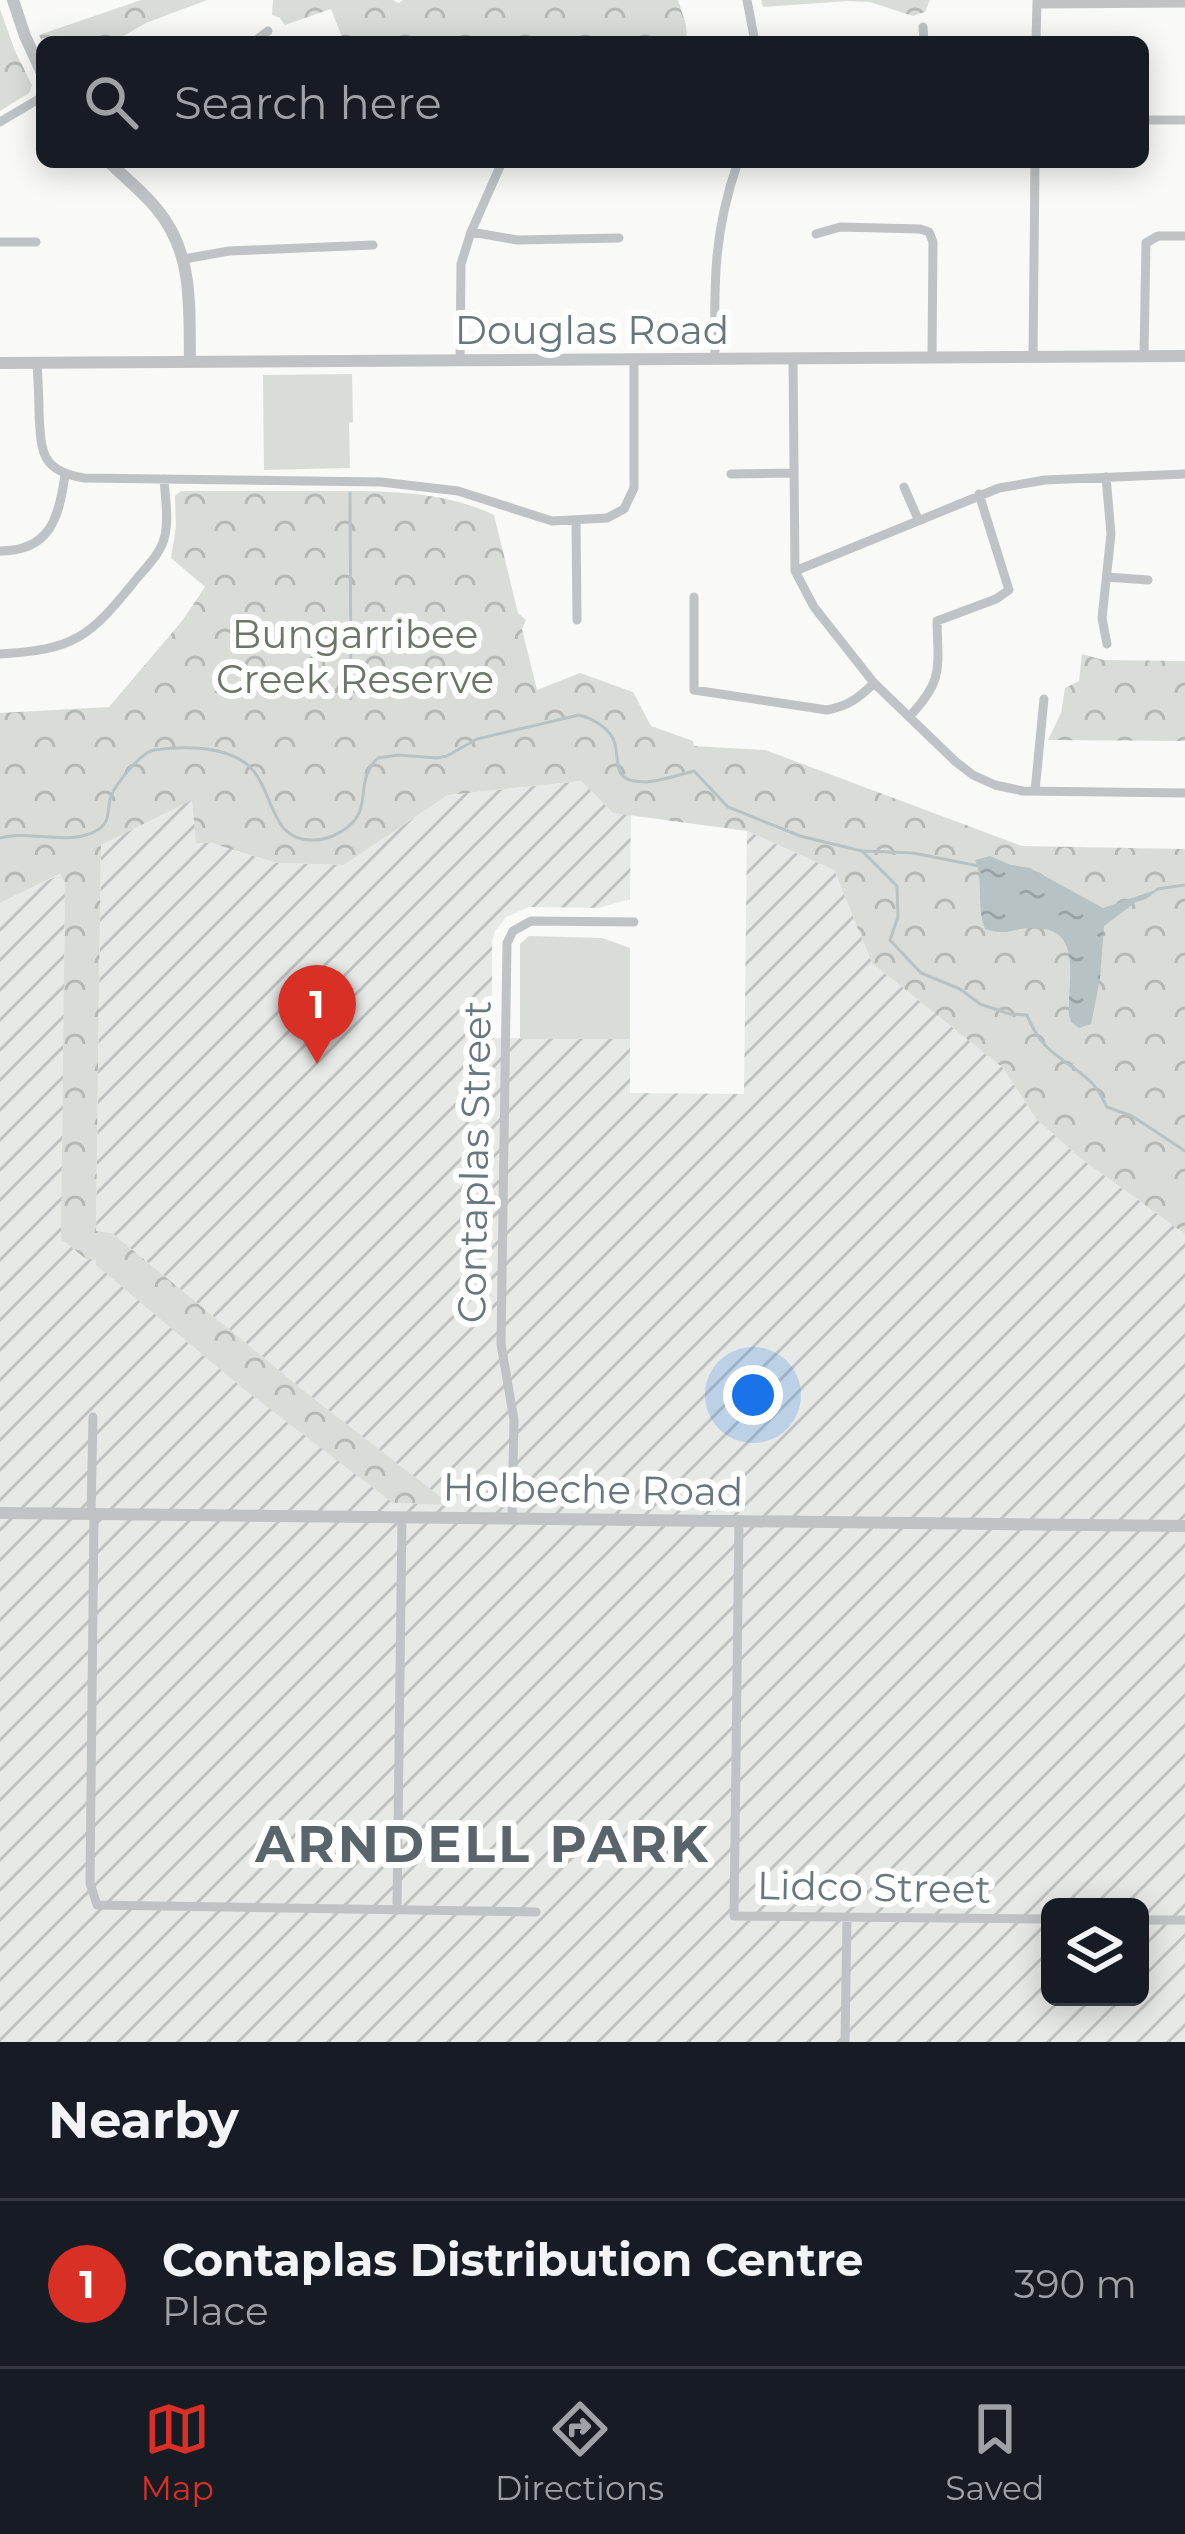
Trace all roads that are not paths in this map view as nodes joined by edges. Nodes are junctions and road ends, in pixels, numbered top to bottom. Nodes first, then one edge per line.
1 (13, 0) edge
2 (747, 0) edge
3 (1037, 2) edge
4 (1185, 3) edge
5 (923, 27) dead end
6 (268, 31) dead end
7 (262, 36) edge
8 (754, 36) edge
9 (924, 36) edge
10 (1036, 36) edge
11 (36, 61) edge
12 (36, 101) edge
13 (1185, 119) edge
14 (1149, 120) edge
15 (0, 122) edge
16 (115, 168) edge
17 (499, 168) edge
18 (736, 168) edge
19 (1035, 168) edge
20 (471, 232) junction
21 (816, 233) dead end
22 (1185, 236) edge
23 (620, 238) dead end
24 (0, 242) edge
25 (36, 242) dead end
26 (373, 245) dead end
27 (184, 259) junction
28 (1144, 356) junction
29 (1185, 356) edge
30 (1033, 357) junction
31 (715, 358) junction
32 (793, 358) junction
33 (932, 358) junction
34 (634, 359) junction
35 (460, 361) junction
36 (0, 362) edge
37 (37, 362) junction
38 (190, 362) junction
39 (793, 473) junction
40 (731, 474) dead end
41 (1185, 474) edge
42 (65, 475) junction
43 (1106, 477) junction
44 (164, 478) junction
45 (904, 487) dead end
46 (979, 494) junction
47 (918, 519) junction
48 (576, 521) junction
49 (0, 551) edge
50 (795, 571) junction
51 (1106, 577) junction
52 (1148, 580) dead end
53 (694, 597) dead end
54 (577, 620) dead end
55 (1107, 644) dead end
56 (0, 654) edge
57 (874, 683) junction
58 (1044, 699) dead end
59 (909, 717) junction
60 (1035, 790) junction
61 (1185, 793) edge
62 (634, 922) dead end
63 (93, 1417) dead end
64 (0, 1513) edge
65 (92, 1513) junction
66 (402, 1517) junction
67 (512, 1518) junction
68 (739, 1520) junction
69 (1185, 1526) edge
70 (397, 1910) junction
71 (536, 1912) dead end
72 (847, 1917) junction
73 (1041, 1919) edge
74 (1149, 1920) edge
75 (1185, 1920) edge
76 (845, 2042) edge

1 - 11 street
2 - 8 street
3 - 4 street
3 - 10 street
5 - 9 street
6 - 7 street
12 - 15 street
13 - 14 street
16 - 27 street
17 - 20 street
18 - 31 street
19 - 30 street
20 - 23 street
20 - 35 street
21 - 33 street
22 - 28 street
24 - 25 street
26 - 27 street
27 - 38 street
28 - 29 street, Douglas Road
28 - 30 street, Douglas Road
30 - 33 street, Douglas Road
31 - 32 street, Douglas Road
31 - 34 street, Douglas Road
32 - 33 street, Douglas Road
32 - 39 street
34 - 35 street, Douglas Road
34 - 48 street
35 - 38 street, Douglas Road
36 - 37 street, Douglas Road
37 - 38 street, Douglas Road
37 - 42 street
39 - 40 street
39 - 50 street
41 - 43 street
42 - 44 street
42 - 49 street
43 - 46 street
43 - 51 street
44 - 48 street
44 - 56 street
45 - 47 street
46 - 47 street
46 - 59 street
47 - 50 street
48 - 54 street
50 - 57 street
51 - 52 street
51 - 55 street
53 - 57 street
57 - 59 street
58 - 60 street
59 - 60 street
60 - 61 street
62 - 67 street, Contaplas Street
63 - 65 street
64 - 65 street, Holbeche Road
65 - 66 street, Holbeche Road
65 - 70 street
66 - 67 street, Holbeche Road
66 - 70 street
67 - 68 street, Holbeche Road
68 - 69 street, Holbeche Road
68 - 72 street, Lidco Street
70 - 71 street
72 - 73 street, Lidco Street
72 - 76 street
74 - 75 street

